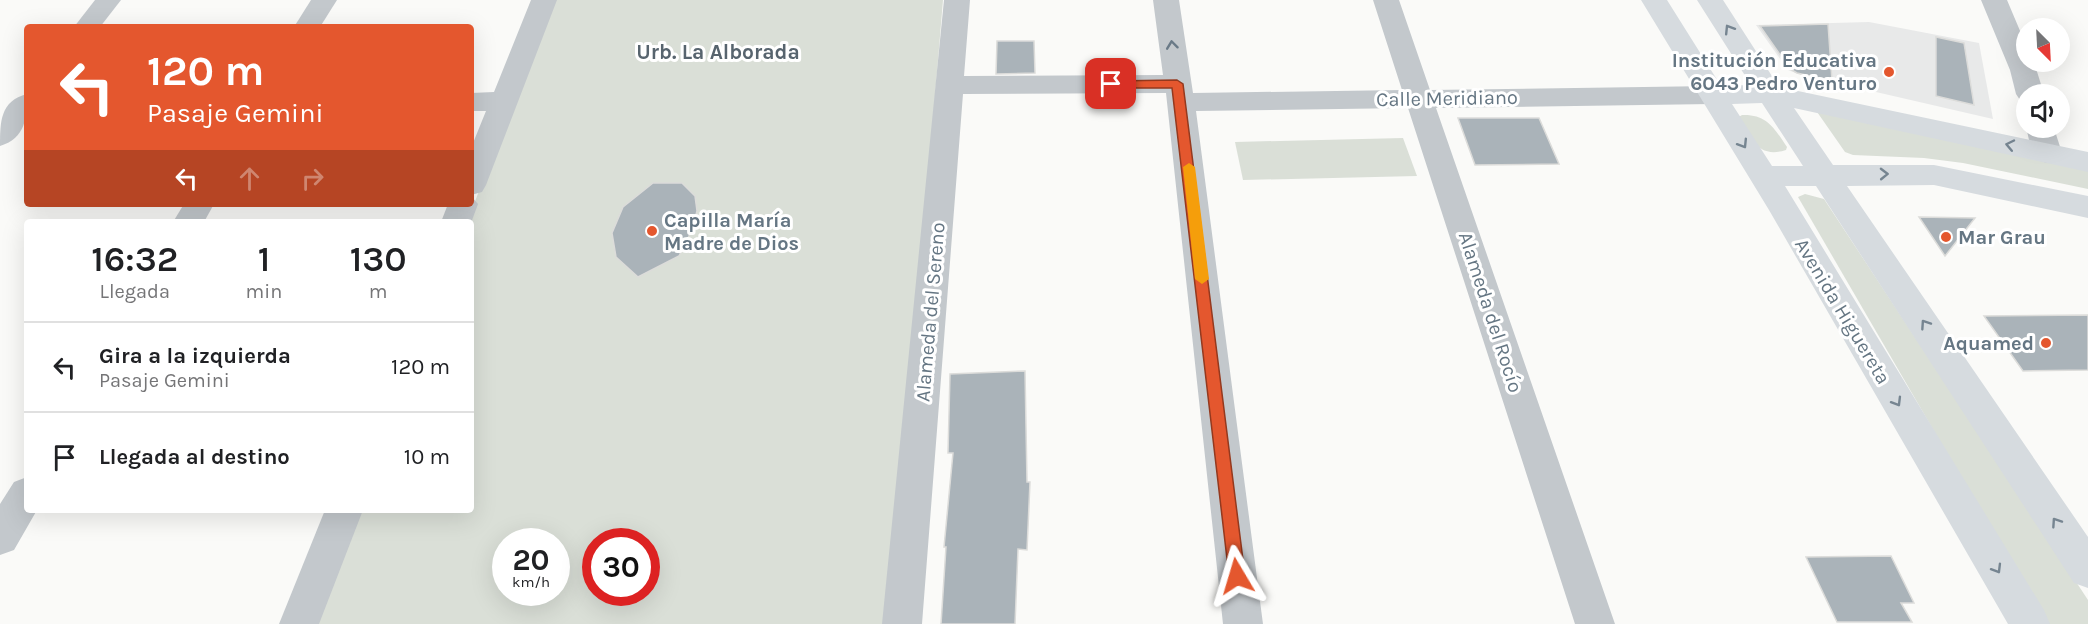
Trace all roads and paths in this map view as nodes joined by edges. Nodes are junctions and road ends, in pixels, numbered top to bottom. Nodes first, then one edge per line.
1 (108, 0) edge
2 (324, 0) edge
3 (544, 0) edge
4 (957, 0) edge
5 (1166, 0) edge
6 (1386, 0) edge
7 (1654, 0) edge
8 (1710, 0) edge
9 (1994, 0) edge
10 (89, 24) edge
11 (309, 24) edge
12 (1744, 53) junction
13 (1689, 56) junction
14 (2028, 84) edge
15 (951, 85) junction
16 (1179, 93) junction
17 (1770, 94) junction
18 (1713, 95) junction
19 (1420, 98) junction
20 (504, 101) junction
21 (474, 102) edge
22 (2043, 140) edge
23 (2088, 162) edge
24 (1826, 175) junction
25 (1763, 176) junction
26 (474, 177) edge
27 (2088, 207) edge
28 (24, 498) edge
29 (343, 513) edge
30 (0, 538) edge
31 (2088, 570) edge
32 (299, 624) edge
33 (902, 624) edge
34 (1243, 624) edge
35 (1594, 624) edge
36 (2030, 624) edge

1 - 10 street
2 - 11 street
3 - 20 street
4 - 15 street, Alameda del Sereno
16 -> 5 street
6 - 19 street, Alameda del Rocío
7 - 13 main road, Avenida Higuereta
12 -> 8 main road
9 - 14 street
12 - 13 main road
12 - 17 main road
13 - 18 main road, Avenida Higuereta
15 - 16 street, Calle Meridiano
15 - 33 street, Alameda del Sereno
16 - 19 street, Calle Meridiano
16 - 34 street
17 - 18 main road
22 -> 17 main road
17 - 24 main road
18 - 19 street, Calle Meridiano
18 -> 25 main road, Avenida Higuereta
19 - 35 street, Alameda del Rocío
20 - 21 street
20 - 26 street
22 - 23 main road
24 - 25 main road
24 -> 27 main road
31 -> 24 main road
25 -> 36 main road, Avenida Higuereta
28 - 30 street
29 - 32 street

